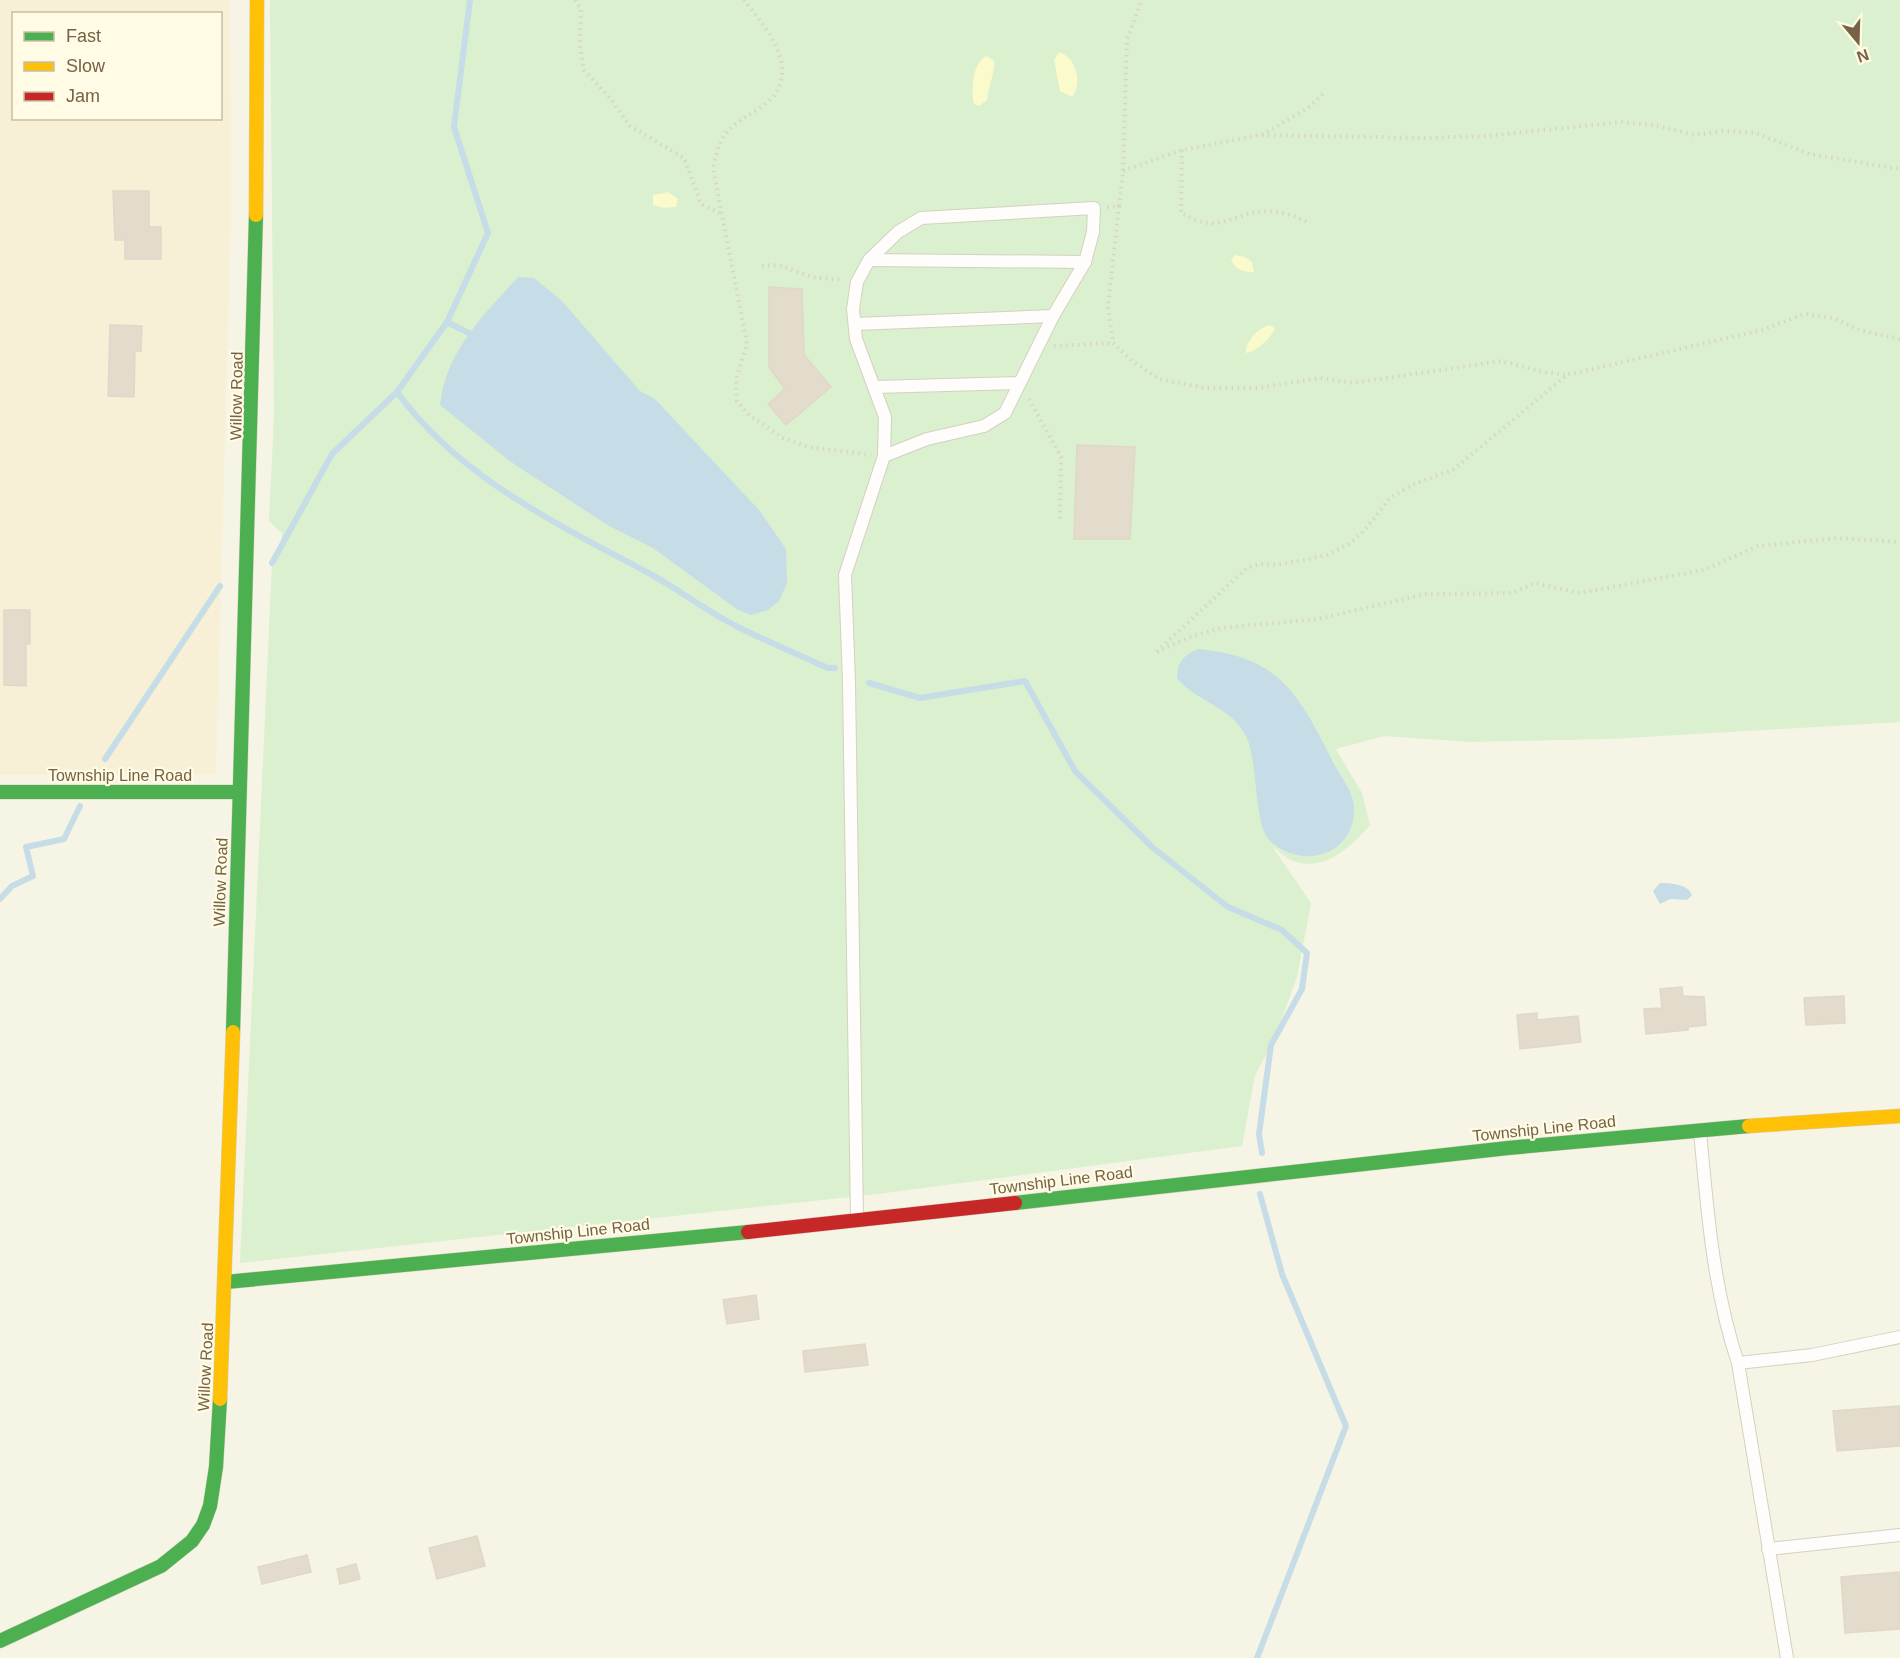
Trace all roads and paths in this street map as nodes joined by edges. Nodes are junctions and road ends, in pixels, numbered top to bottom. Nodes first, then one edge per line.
1 (257, 0) edge
2 (575, 0) edge
3 (744, 0) edge
4 (1142, 0) edge
5 (1323, 93) dead end
6 (1261, 135) junction
7 (1182, 150) junction
8 (1900, 169) edge
9 (1123, 171) junction
10 (1119, 206) junction
11 (1094, 208) junction
12 (723, 214) junction
13 (1310, 223) dead end
14 (869, 260) junction
15 (1085, 262) junction
16 (762, 266) dead end
17 (857, 282) junction
18 (1053, 316) junction
19 (855, 324) junction
20 (1900, 339) edge
21 (1113, 343) junction
22 (1039, 347) junction
23 (1567, 375) junction
24 (1019, 383) junction
25 (875, 387) junction
26 (884, 456) junction
27 (1060, 520) dead end
28 (1900, 542) edge
29 (0, 792) edge
30 (239, 792) junction
31 (1900, 1116) edge
32 (1700, 1129) junction
33 (857, 1221) junction
34 (226, 1282) junction
35 (1900, 1337) edge
36 (1738, 1363) junction
37 (1900, 1536) edge
38 (1768, 1549) junction
39 (0, 1641) edge
40 (1787, 1658) edge

1 - 30 street, Willow Road
2 - 12 path
3 - 12 path
4 - 9 path
5 - 6 path
6 - 7 path
6 - 8 path
7 - 9 path
7 - 13 path
9 - 10 path
10 - 11 path
10 - 21 path
11 - 14 lane
11 - 15 lane
12 - 26 path
14 - 15 lane
14 - 17 lane
15 - 18 lane
16 - 17 path
17 - 19 lane
18 - 19 lane
18 - 22 lane
19 - 25 lane
20 - 23 path
21 - 22 path
21 - 23 path
22 - 24 lane
23 - 28 path
24 - 25 lane
24 - 26 lane
24 - 27 path
25 - 26 lane
26 - 33 lane
29 - 30 street, Township Line Road
30 - 34 street, Willow Road
31 - 32 street, Township Line Road
32 - 33 street, Township Line Road
32 - 36 lane
33 - 34 street, Township Line Road
34 - 39 street, Willow Road
35 - 36 lane
36 - 38 lane
37 - 38 lane
38 - 40 lane

